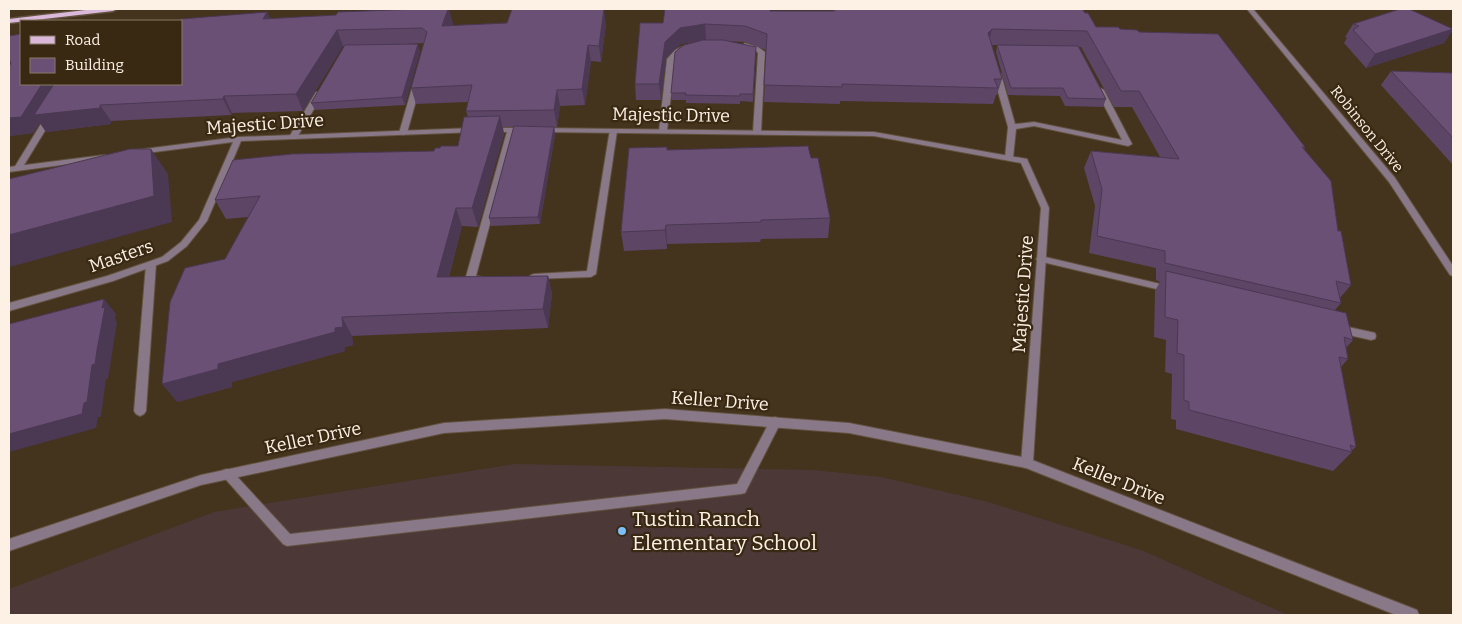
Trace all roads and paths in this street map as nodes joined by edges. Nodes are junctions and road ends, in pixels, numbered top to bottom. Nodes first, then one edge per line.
1 (113, 9) edge
2 (1250, 9) edge
3 (9, 21) edge
4 (736, 45) edge
5 (698, 46) edge
6 (994, 66) edge
7 (419, 76) edge
8 (1097, 84) edge
9 (321, 89) edge
10 (54, 109) edge
11 (1012, 127) junction
12 (511, 130) junction
13 (612, 131) junction
14 (663, 131) junction
15 (757, 132) junction
16 (403, 133) junction
17 (293, 137) junction
18 (238, 139) junction
19 (133, 153) edge
20 (114, 156) edge
21 (1008, 158) junction
22 (13, 169) edge
23 (1042, 259) junction
24 (151, 264) junction
25 (1453, 273) edge
26 (526, 277) edge
27 (489, 279) edge
28 (1177, 291) edge
29 (9, 307) edge
30 (1332, 327) edge
31 (1371, 336) dead end
32 (140, 410) dead end
33 (775, 422) junction
34 (1027, 463) junction
35 (227, 474) junction
36 (9, 545) edge
37 (1412, 615) edge

1 - 3 main road
2 - 25 street, Robinson Drive
4 - 15 street
5 - 14 street
6 - 11 street
7 - 16 street
8 - 11 street
9 - 17 street
10 - 22 street
11 - 21 street
12 - 13 street, Majestic Drive
12 - 16 street, Majestic Drive
12 - 27 street
13 - 14 street, Majestic Drive
13 - 26 street
14 - 15 street, Majestic Drive
15 - 21 street, Majestic Drive
16 - 17 street, Majestic Drive
17 - 18 street, Majestic Drive
18 - 19 street, Majestic Drive
18 - 24 street, Masters
20 - 22 street
21 - 23 street, Majestic Drive
23 - 28 street
23 - 34 street, Majestic Drive
24 - 29 street, Masters
24 - 32 street
30 - 31 street
33 - 34 street, Keller Drive
33 - 35 street, Keller Drive
33 - 35 street
34 - 37 street, Keller Drive
35 - 36 street, Keller Drive

